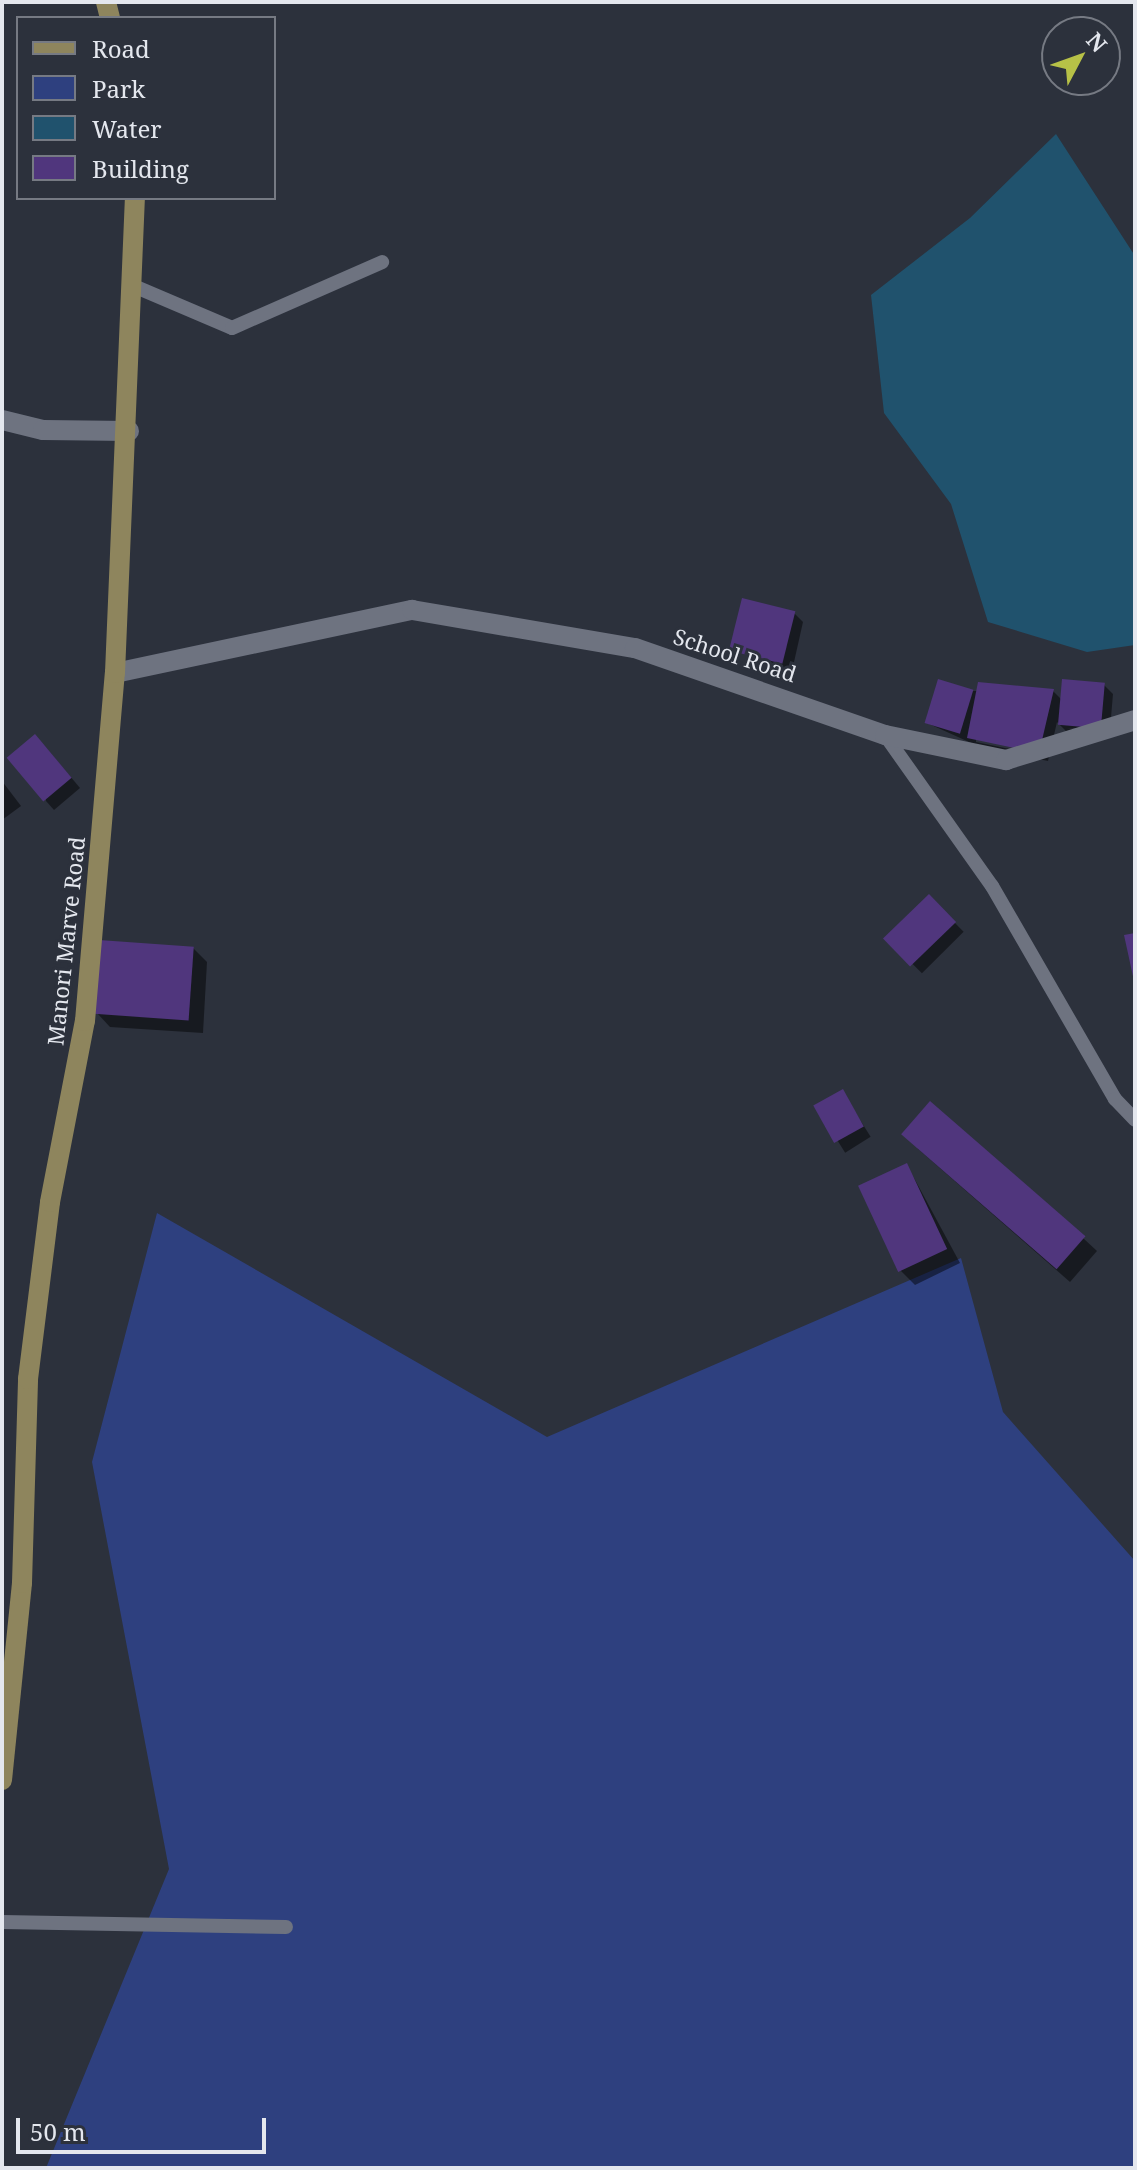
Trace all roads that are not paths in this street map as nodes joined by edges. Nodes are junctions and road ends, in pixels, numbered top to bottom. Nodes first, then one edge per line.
1 (135, 200) edge
2 (382, 262) dead end
3 (136, 287) junction
4 (2, 420) edge
5 (129, 431) junction
6 (115, 673) junction
7 (1135, 720) edge
8 (885, 735) junction
9 (1135, 1120) edge
10 (2, 1780) edge
11 (2, 1922) edge
12 (286, 1927) dead end

1 - 3 main road, Manori Marve Road
2 - 3 lane
3 - 5 main road, Manori Marve Road
4 - 5 street
5 - 6 main road, Manori Marve Road
6 - 8 street, School Road
6 - 10 main road, Manori Marve Road
7 - 8 street, School Road
8 - 9 lane
11 - 12 lane

